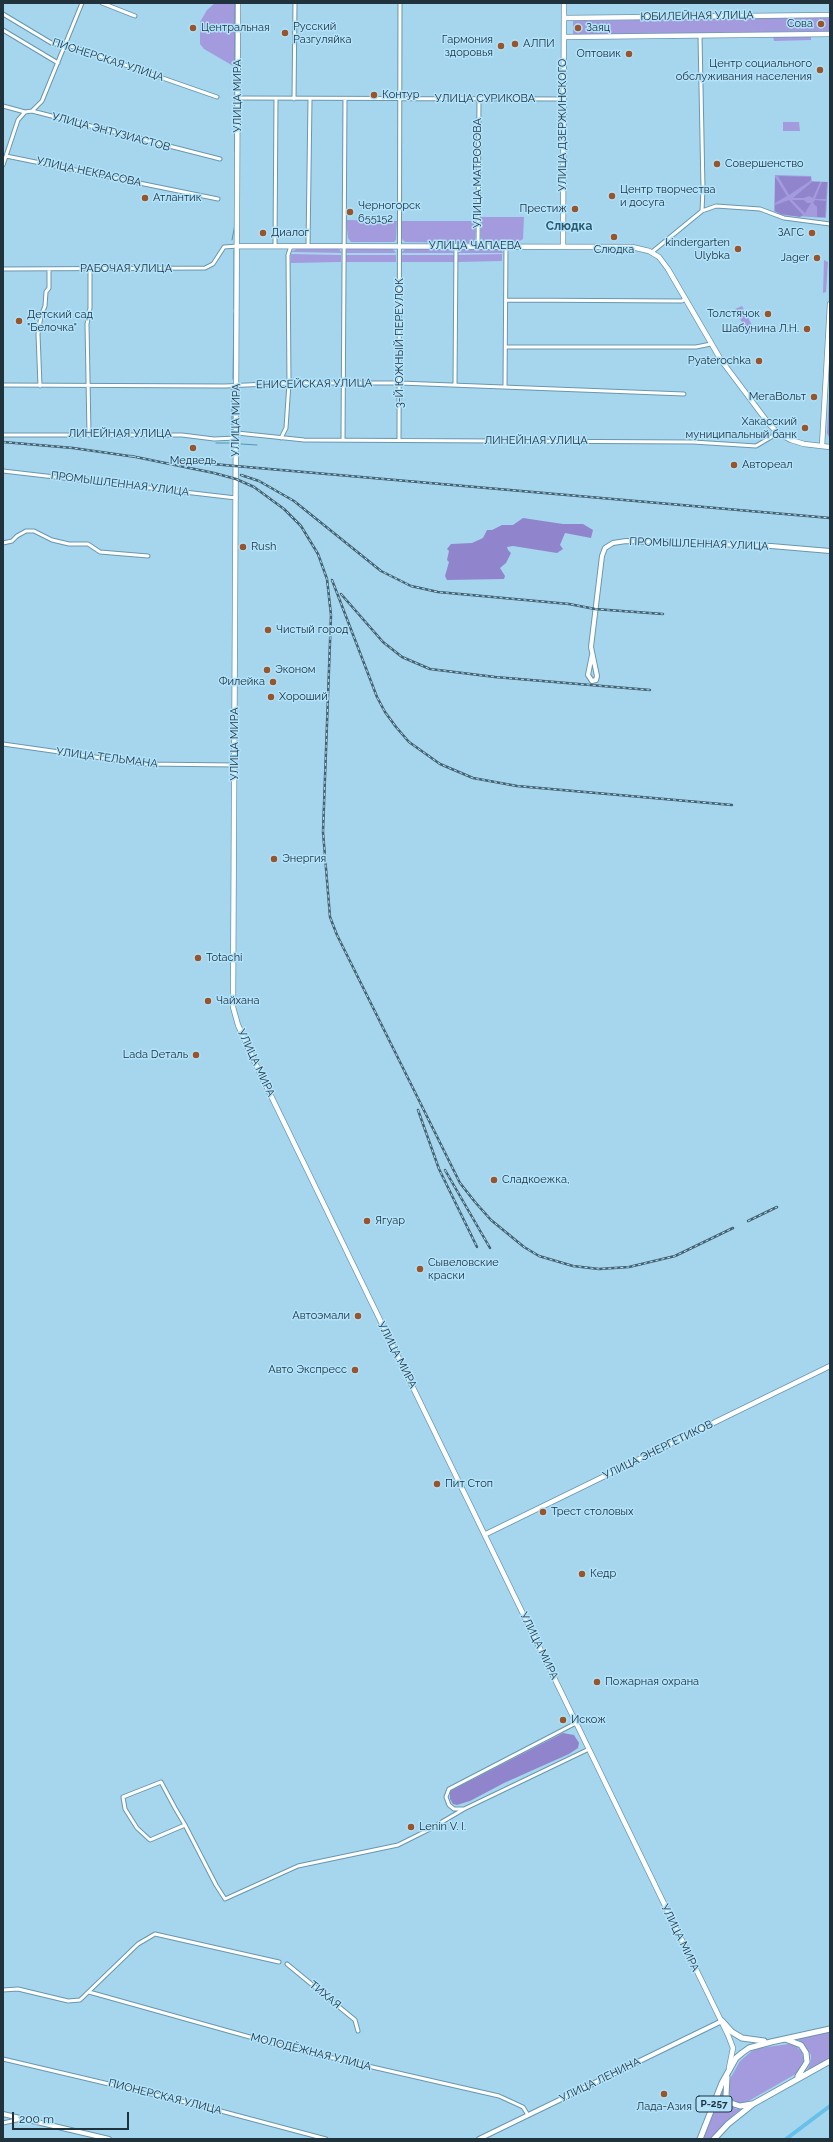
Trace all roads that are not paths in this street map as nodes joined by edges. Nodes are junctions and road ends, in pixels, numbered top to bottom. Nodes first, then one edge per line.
1 (82, 3) edge
2 (102, 3) edge
3 (238, 3) edge
4 (295, 3) edge
5 (400, 3) edge
6 (564, 3) edge
7 (3, 14) edge
8 (830, 15) edge
9 (136, 16) dead end
10 (564, 18) junction
11 (3, 30) edge
12 (830, 34) edge
13 (700, 36) junction
14 (564, 37) junction
15 (65, 44) junction
16 (58, 62) junction
17 (217, 97) dead end
18 (238, 98) junction
19 (276, 99) junction
20 (294, 99) junction
21 (310, 99) junction
22 (345, 99) junction
23 (399, 99) junction
24 (479, 99) junction
25 (564, 99) junction
26 (3, 106) edge
27 (32, 111) junction
28 (25, 112) junction
29 (6, 156) junction
30 (220, 159) dead end
31 (3, 165) edge
32 (218, 199) dead end
33 (702, 211) junction
34 (830, 224) edge
35 (221, 242) dead end
36 (238, 246) junction
37 (275, 246) junction
38 (291, 246) junction
39 (308, 246) junction
40 (344, 246) junction
41 (399, 246) junction
42 (456, 246) junction
43 (478, 246) junction
44 (506, 246) junction
45 (563, 246) junction
46 (224, 247) junction
47 (652, 252) junction
48 (3, 269) edge
49 (49, 269) junction
50 (90, 269) junction
51 (686, 299) junction
52 (507, 300) junction
53 (830, 304) edge
54 (711, 344) junction
55 (506, 347) junction
56 (828, 376) edge
57 (289, 383) junction
58 (343, 383) junction
59 (400, 383) junction
60 (455, 384) junction
61 (3, 385) edge
62 (237, 385) junction
63 (40, 386) junction
64 (88, 386) junction
65 (505, 386) junction
66 (684, 394) dead end
67 (778, 432) junction
68 (89, 434) junction
69 (3, 435) edge
70 (237, 436) junction
71 (282, 438) junction
72 (343, 440) junction
73 (399, 440) junction
74 (822, 446) junction
75 (830, 447) edge
76 (3, 471) edge
77 (236, 498) junction
78 (3, 542) edge
79 (830, 551) edge
80 (148, 556) dead end
81 (592, 655) junction
82 (3, 744) edge
83 (236, 765) junction
84 (830, 1366) edge
85 (486, 1534) junction
86 (576, 1724) junction
87 (589, 1749) junction
88 (464, 1809) junction
89 (184, 1825) junction
90 (279, 1962) dead end
91 (287, 1964) dead end
92 (3, 1990) edge
93 (89, 1992) junction
94 (722, 2021) junction
95 (830, 2029) edge
96 (358, 2031) dead end
97 (784, 2039) junction
98 (771, 2042) junction
99 (3, 2058) edge
100 (830, 2061) edge
101 (729, 2070) junction
102 (794, 2080) junction
103 (753, 2104) junction
104 (3, 2114) edge
105 (528, 2115) junction
106 (21, 2119) junction
107 (3, 2123) edge
108 (109, 2139) edge
109 (326, 2139) edge
110 (479, 2139) edge
111 (700, 2139) edge
112 (714, 2139) edge

1 - 15 street
2 - 9 street
3 - 18 main road, УЛИЦА МИРА
4 - 20 street
5 - 23 street, 3-Й ЮЖНЫЙ ПЕРЕУЛОК
6 - 10 main road, УЛИЦА ДЗЕРЖИНСКОГО
7 - 15 street, ПИОНЕРСКАЯ УЛИЦА
8 - 10 main road, ЮБИЛЕЙНАЯ УЛИЦА
10 - 14 main road, УЛИЦА ДЗЕРЖИНСКОГО
11 - 16 street, ПИОНЕРСКАЯ УЛИЦА
12 - 13 main road, ЮБИЛЕЙНАЯ УЛИЦА
13 - 14 main road, ЮБИЛЕЙНАЯ УЛИЦА
13 - 33 street
14 - 25 main road, УЛИЦА ДЗЕРЖИНСКОГО
15 - 16 street
15 - 17 street, ПИОНЕРСКАЯ УЛИЦА
16 - 27 street
18 - 19 street, УЛИЦА СУРИКОВА
18 - 36 main road, УЛИЦА МИРА
19 - 20 street, УЛИЦА СУРИКОВА
19 - 37 street
20 - 21 street, УЛИЦА СУРИКОВА
21 - 22 street, УЛИЦА СУРИКОВА
21 - 39 street
22 - 23 street, УЛИЦА СУРИКОВА
22 - 40 street
23 - 24 street, УЛИЦА СУРИКОВА
23 - 41 street, 3-Й ЮЖНЫЙ ПЕРЕУЛОК
24 - 25 street, УЛИЦА СУРИКОВА
24 - 43 street, УЛИЦА МАТРОСОВА
25 - 45 main road, УЛИЦА ДЗЕРЖИНСКОГО
26 - 28 street, УЛИЦА ЭНТУЗИАСТОВ
27 - 28 street, УЛИЦА ЭНТУЗИАСТОВ
27 - 30 street, УЛИЦА ЭНТУЗИАСТОВ
28 - 29 street
29 - 31 street
29 - 32 street, УЛИЦА НЕКРАСОВА
33 - 34 street
33 - 47 street
35 - 46 street
36 - 37 main road, УЛИЦА ЧАПАЕВА
36 - 46 street
36 - 62 main road, УЛИЦА МИРА
37 - 38 main road, УЛИЦА ЧАПАЕВА
38 - 39 main road, УЛИЦА ЧАПАЕВА
38 - 57 street
39 - 40 main road, УЛИЦА ЧАПАЕВА
40 - 41 main road, УЛИЦА ЧАПАЕВА
40 - 58 street
41 - 42 main road, УЛИЦА ЧАПАЕВА
41 - 59 street, 3-Й ЮЖНЫЙ ПЕРЕУЛОК
42 - 43 main road, УЛИЦА ЧАПАЕВА
42 - 60 street
43 - 44 main road, УЛИЦА ЧАПАЕВА
44 - 45 main road, УЛИЦА ЧАПАЕВА
44 - 52 street
45 - 47 main road, УЛИЦА ЧАПАЕВА
46 - 50 street, РАБОЧАЯ УЛИЦА
47 - 51 main road
48 - 49 street, РАБОЧАЯ УЛИЦА
49 - 50 street, РАБОЧАЯ УЛИЦА
49 - 63 street
50 - 64 street
51 - 52 street
51 - 54 main road
52 - 55 street
53 - 56 main road
54 - 55 street
54 - 67 main road
55 - 65 street
56 - 74 main road
57 - 58 street, ЕНИСЕЙСКАЯ УЛИЦА
57 - 62 street, ЕНИСЕЙСКАЯ УЛИЦА
57 - 71 street
58 - 59 street, ЕНИСЕЙСКАЯ УЛИЦА
58 - 72 street
59 - 60 street, ЕНИСЕЙСКАЯ УЛИЦА
59 - 73 street, 3-Й ЮЖНЫЙ ПЕРЕУЛОК
60 - 65 street, ЕНИСЕЙСКАЯ УЛИЦА
61 - 63 street, ЕНИСЕЙСКАЯ УЛИЦА
62 - 64 street, ЕНИСЕЙСКАЯ УЛИЦА
62 - 70 main road, УЛИЦА МИРА
63 - 64 street, ЕНИСЕЙСКАЯ УЛИЦА
64 - 68 street
65 - 66 street, ЕНИСЕЙСКАЯ УЛИЦА
67 - 73 street, ЛИНЕЙНАЯ УЛИЦА
67 - 74 main road
68 - 69 street, ЛИНЕЙНАЯ УЛИЦА
68 - 70 street, ЛИНЕЙНАЯ УЛИЦА
70 - 71 street, ЛИНЕЙНАЯ УЛИЦА
70 - 77 main road, УЛИЦА МИРА
71 - 72 street, ЛИНЕЙНАЯ УЛИЦА
72 - 73 street, ЛИНЕЙНАЯ УЛИЦА
74 - 75 main road
76 - 77 street, ПРОМЫШЛЕННАЯ УЛИЦА
77 - 83 main road, УЛИЦА МИРА
78 - 80 street
79 - 81 street, ПРОМЫШЛЕННАЯ УЛИЦА
81 - 81 street, ПРОМЫШЛЕННАЯ УЛИЦА
82 - 83 street, УЛИЦА ТЕЛЬМАНА
83 - 85 main road, УЛИЦА МИРА
84 - 85 main road, УЛИЦА ЭНЕРГЕТИКОВ
85 - 86 main road, УЛИЦА МИРА
86 - 87 main road, УЛИЦА МИРА
86 - 88 street
87 - 88 street
87 - 94 main road, УЛИЦА МИРА
88 - 89 street
89 - 89 street
90 - 93 street
91 - 96 street, ТИХАЯ
92 - 93 street
93 - 105 street, МОЛОДЁЖНАЯ УЛИЦА
94 - 98 highway
94 - 101 main road, УЛИЦА МИРА
94 - 105 street, УЛИЦА ЛЕНИНА
95 - 97 highway, Р-257
97 - 98 highway, Р-257
97 - 102 highway, Р-257
98 - 101 highway, Р-257
99 - 109 street, ПИОНЕРСКАЯ УЛИЦА
100 - 102 highway, Р-257
101 - 103 highway, Р-257
101 - 111 highway, Р-257
102 - 103 highway, Р-257
103 - 112 highway, Р-257
104 - 106 street
105 - 110 street, УЛИЦА ЛЕНИНА
106 - 107 street
106 - 108 street

